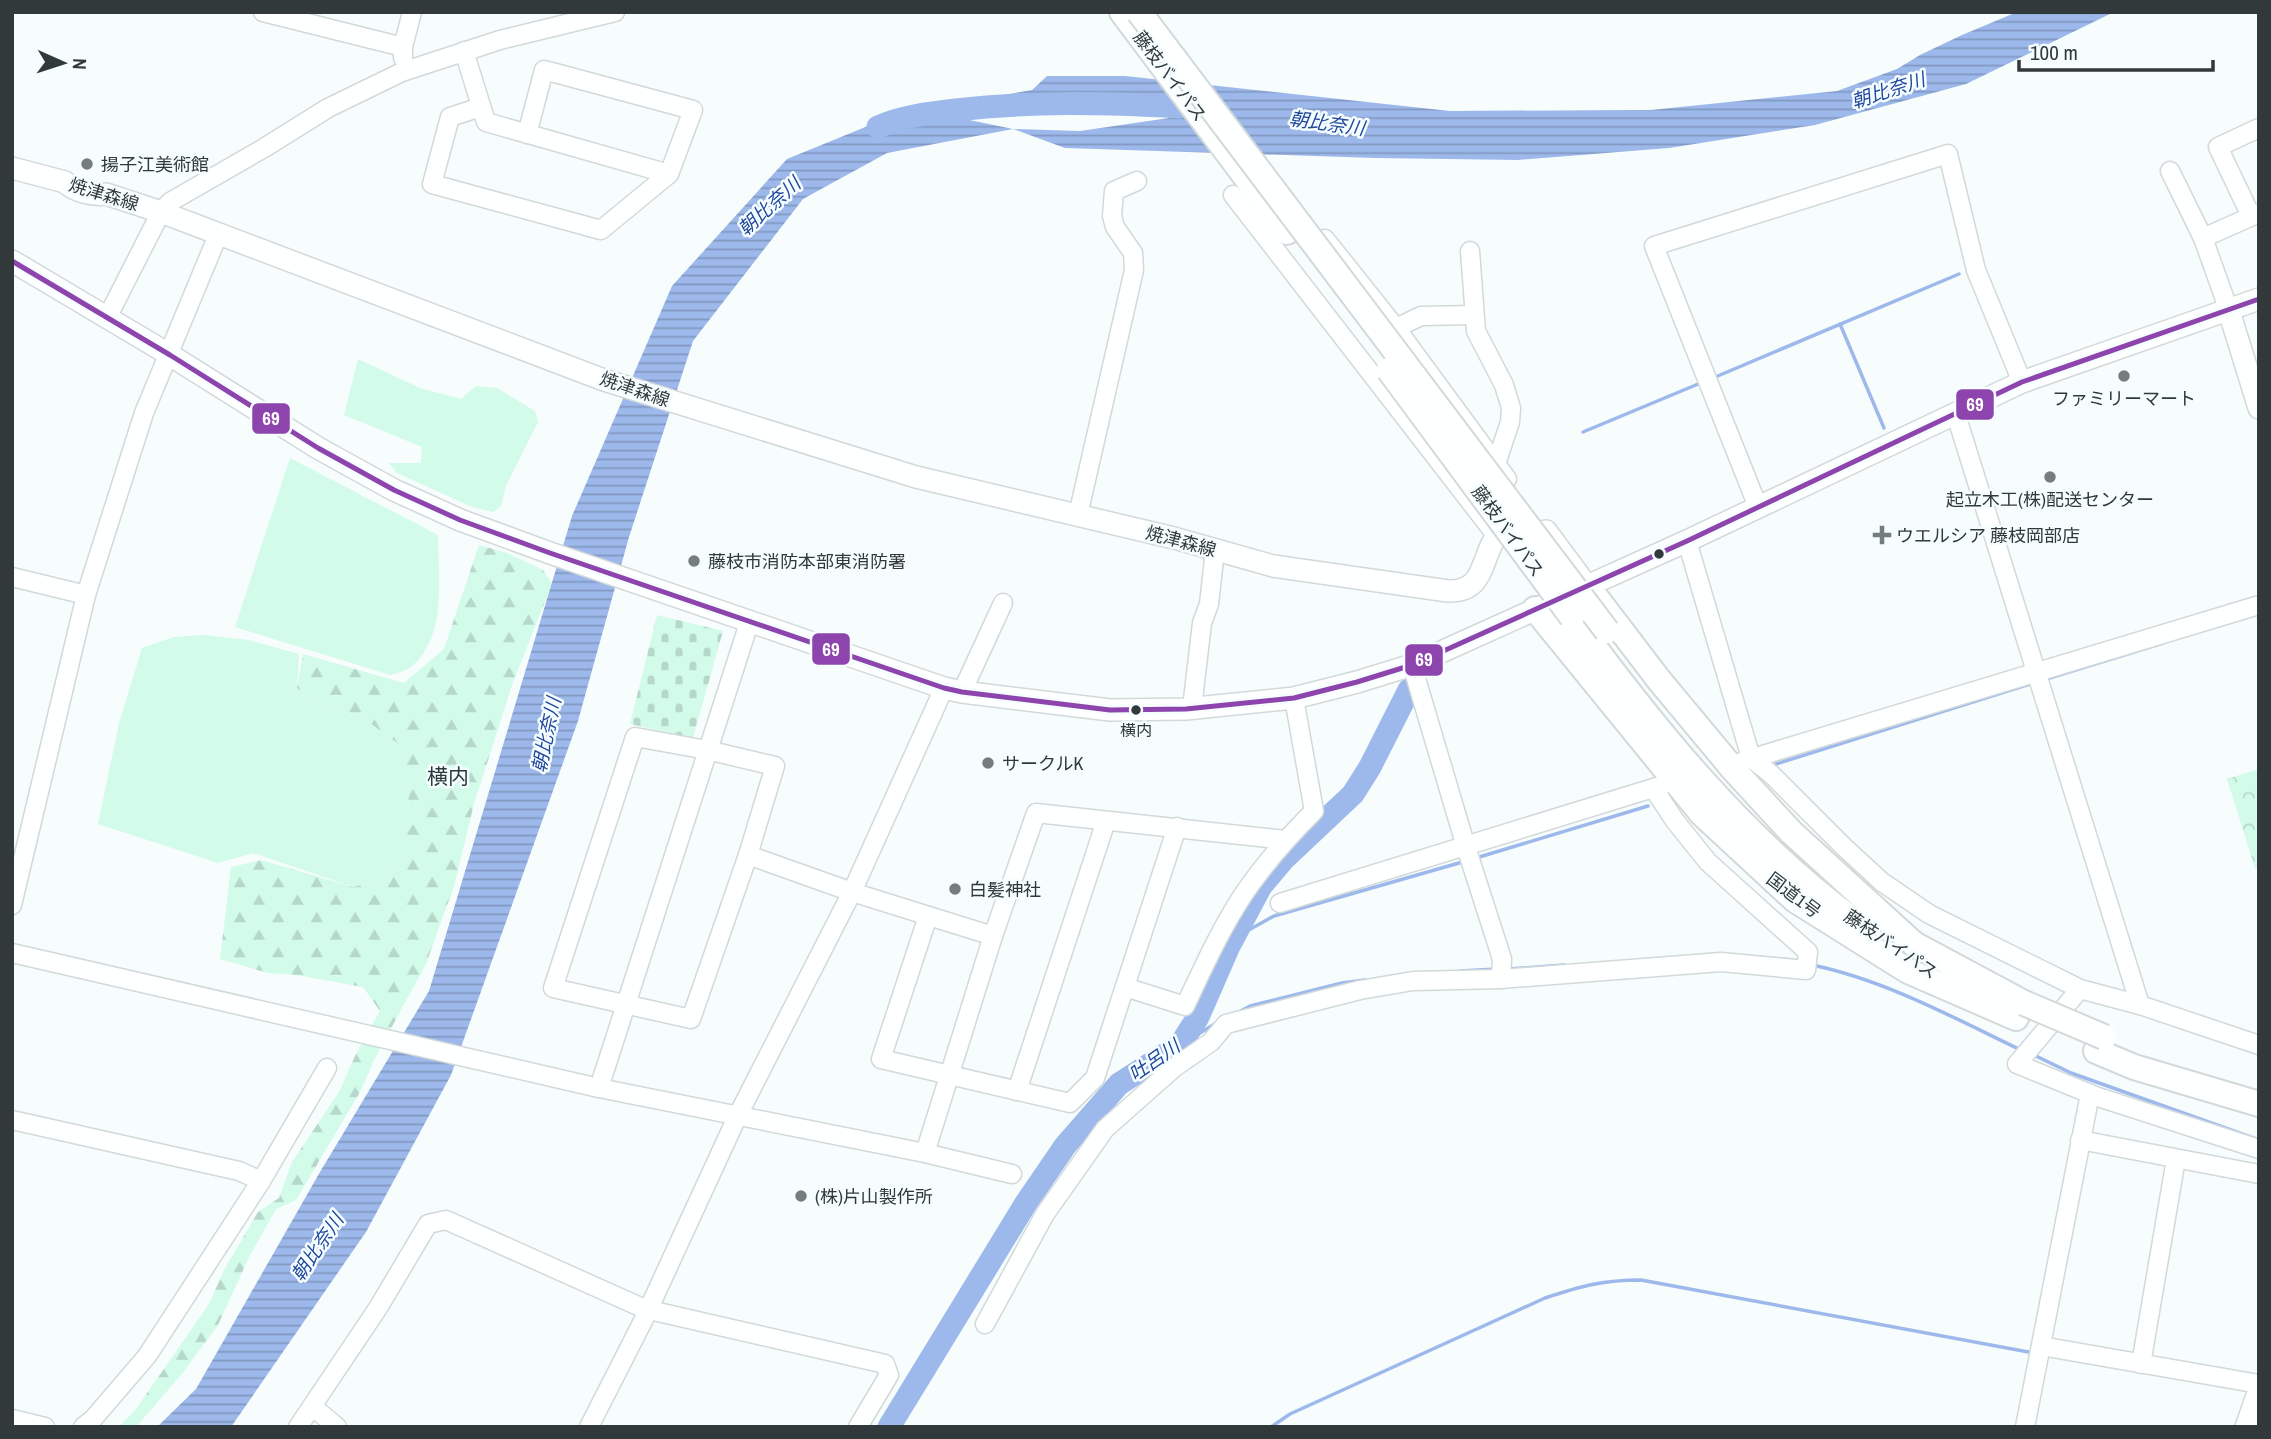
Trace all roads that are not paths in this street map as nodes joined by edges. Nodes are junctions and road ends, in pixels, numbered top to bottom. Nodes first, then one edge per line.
1 (263, 12) edge
2 (412, 12) edge
3 (615, 12) edge
4 (1122, 12) edge
5 (1141, 12) edge
6 (403, 47) junction
7 (464, 51) junction
8 (402, 72) junction
9 (481, 107) junction
10 (2259, 128) edge
11 (527, 134) junction
12 (12, 168) edge
13 (2170, 171) dead end
14 (669, 174) junction
15 (1137, 181) dead end
16 (1233, 195) dead end
17 (161, 212) junction
18 (2255, 214) edge
19 (218, 235) junction
20 (2203, 238) junction
21 (1470, 251) dead end
22 (12, 261) edge
23 (2259, 299) edge
24 (2228, 308) junction
25 (1474, 315) junction
26 (107, 318) junction
27 (1396, 328) junction
28 (170, 355) junction
29 (2022, 382) junction
30 (2259, 408) edge
31 (1959, 411) junction
32 (1496, 464) junction
33 (1525, 503) junction
34 (1758, 507) junction
35 (1078, 515) junction
36 (1496, 535) junction
37 (1687, 541) junction
38 (1215, 550) junction
39 (12, 577) edge
40 (1587, 586) junction
41 (86, 595) junction
42 (1003, 603) dead end
43 (2259, 606) edge
44 (1535, 609) junction
45 (750, 620) junction
46 (1403, 668) junction
47 (2037, 671) junction
48 (953, 690) junction
49 (1294, 698) junction
50 (1192, 708) junction
51 (707, 750) junction
52 (1744, 760) junction
53 (1106, 821) junction
54 (1177, 827) junction
55 (1286, 840) junction
56 (1466, 846) junction
57 (748, 855) junction
58 (852, 892) junction
59 (1280, 903) dead end
60 (12, 905) edge
61 (928, 916) junction
62 (993, 936) junction
63 (1914, 944) junction
64 (12, 953) edge
65 (1501, 979) junction
66 (1125, 987) junction
67 (2080, 989) junction
68 (626, 1005) junction
69 (2140, 1005) junction
70 (2011, 1010) junction
71 (2100, 1044) junction
72 (2259, 1045) edge
73 (327, 1068) dead end
74 (949, 1075) junction
75 (2259, 1087) edge
76 (599, 1088) junction
77 (1017, 1091) junction
78 (2090, 1094) junction
79 (2259, 1104) edge
80 (738, 1115) junction
81 (12, 1120) edge
82 (2080, 1140) junction
83 (2259, 1149) edge
84 (925, 1153) junction
85 (2176, 1158) junction
86 (1012, 1174) dead end
87 (2259, 1174) edge
88 (261, 1181) junction
89 (649, 1310) junction
90 (985, 1324) dead end
91 (2041, 1346) junction
92 (2141, 1364) junction
93 (2259, 1384) edge
94 (2259, 1390) edge
95 (313, 1407) junction
96 (12, 1419) edge
97 (45, 1427) edge
98 (83, 1427) edge
99 (298, 1427) edge
100 (337, 1427) edge
101 (589, 1427) edge
102 (858, 1427) edge
103 (2025, 1427) edge
104 (2246, 1427) edge

1 - 6 street
2 - 6 street
3 - 7 street
4 - 70 highway, 藤枝バイパス, bridge
5 - 27 street, bridge
5 - 63 highway, 藤枝バイパス, bridge
6 - 8 street
7 - 8 street
7 - 9 street
8 - 17 street
9 - 11 street
9 - 14 street
10 - 18 street
11 - 14 street
11 - 14 street
12 - 17 main road, 焼津森線
13 - 20 street
15 - 35 street
16 - 36 street
17 - 19 main road, 焼津森線
17 - 26 street
18 - 20 street
19 - 28 street
19 - 35 main road, 焼津森線
20 - 24 street
21 - 25 street
22 - 26 main road
23 - 24 main road
24 - 29 main road
24 - 30 main road
25 - 27 street
25 - 32 street
26 - 28 main road
27 - 32 street
28 - 41 street
28 - 45 main road
29 - 31 main road
29 - 34 street
31 - 34 main road
31 - 47 street
32 - 33 street
33 - 36 main road, 焼津森線
33 - 40 main road
34 - 37 main road
35 - 38 main road, 焼津森線
36 - 38 main road, 焼津森線
37 - 40 main road
37 - 52 street
38 - 50 street
39 - 41 street
40 - 44 main road
40 - 63 highway, 国道1号
41 - 60 street
42 - 48 street
43 - 47 street
44 - 46 main road
44 - 70 highway, 国道1号
45 - 48 main road
45 - 51 street
46 - 49 main road
46 - 56 street
47 - 52 street
47 - 69 street
48 - 50 main road
48 - 58 street
49 - 50 main road
49 - 55 street
51 - 57 street
51 - 68 street
51 - 68 street
52 - 67 street
53 - 54 street
53 - 62 street
53 - 77 street
54 - 55 street
54 - 66 street
55 - 66 street
56 - 59 street
56 - 65 street
56 - 65 street
57 - 58 street
57 - 68 street
58 - 61 street
58 - 80 street
61 - 62 street
61 - 74 street
62 - 74 street
63 - 70 highway, 国道1号
64 - 76 street
65 - 90 street
66 - 77 street
67 - 69 street
67 - 78 street
68 - 76 street
69 - 72 street
70 - 71 highway, 国道1号
71 - 75 highway, 国道1号
71 - 79 highway, 国道1号
73 - 88 street
74 - 77 street
74 - 84 street
76 - 80 street
78 - 82 street
78 - 83 street
80 - 84 street
80 - 89 street
81 - 88 street
82 - 85 street
82 - 91 street
84 - 86 street
85 - 87 street
85 - 92 street
88 - 98 street
89 - 95 street
89 - 101 street
89 - 102 street
91 - 92 street
91 - 103 street
92 - 93 street
94 - 104 main road
95 - 99 street
95 - 100 street
96 - 97 street

